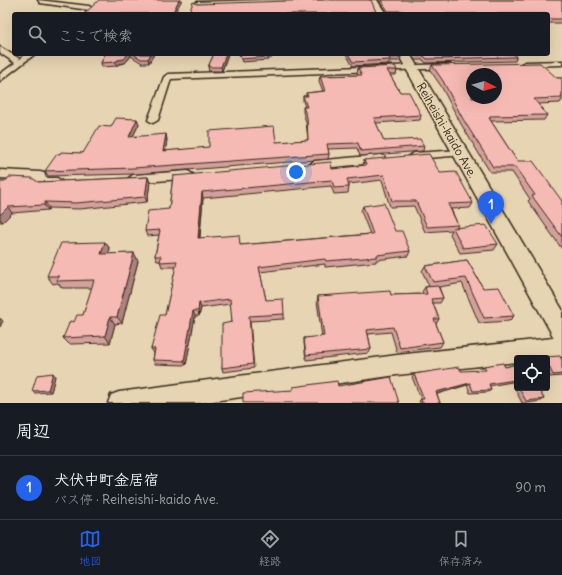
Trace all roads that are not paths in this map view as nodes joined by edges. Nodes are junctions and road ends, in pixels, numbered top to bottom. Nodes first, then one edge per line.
1 (318, 0) edge
2 (373, 0) edge
3 (40, 1) dead end
4 (96, 3) edge
5 (197, 4) edge
6 (89, 8) junction
7 (84, 12) edge
8 (380, 12) edge
9 (0, 49) edge
10 (29, 56) edge
11 (408, 60) edge
12 (20, 63) junction
13 (520, 64) edge
14 (562, 64) edge
15 (458, 65) edge
16 (0, 78) edge
17 (153, 120) dead end
18 (461, 153) junction
19 (304, 166) edge
20 (0, 174) edge
21 (197, 174) edge
22 (121, 179) edge
23 (71, 181) edge
24 (562, 330) edge
25 (562, 347) edge
26 (119, 403) edge

1 - 5 street
2 - 8 main road
3 - 6 street
4 - 6 street
6 - 7 street
9 - 12 street
10 - 12 street
11 - 15 street
11 - 17 street
11 - 18 main road, Reiheishi-kaido Ave.
12 - 16 street
13 - 14 street
18 - 19 street
18 - 24 main road, Reiheishi-kaido Ave.
20 - 23 street
21 - 22 street
25 - 26 street

